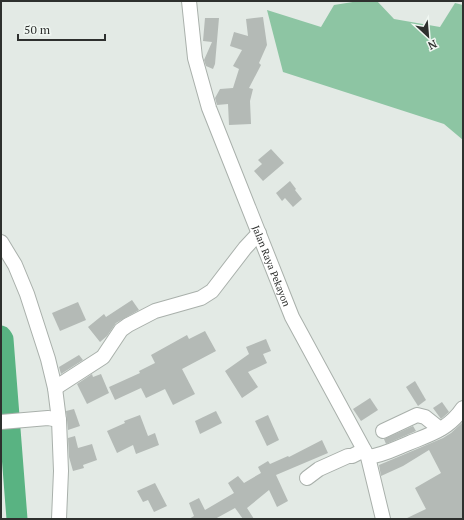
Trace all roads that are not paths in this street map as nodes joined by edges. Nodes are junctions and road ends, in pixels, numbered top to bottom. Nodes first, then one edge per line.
1 (189, 1) edge
2 (252, 240) junction
3 (1, 242) edge
4 (55, 388) junction
5 (463, 408) edge
6 (53, 419) junction
7 (1, 422) edge
8 (440, 429) junction
9 (383, 431) dead end
10 (361, 454) junction
11 (307, 478) dead end
12 (59, 519) edge
13 (383, 519) edge

1 - 2 street, Jalan Raya Pekayon
2 - 4 street
2 - 10 street, Jalan Raya Pekayon
3 - 4 street
4 - 6 street
5 - 8 street
6 - 7 street
6 - 12 street
8 - 9 street
8 - 10 street
10 - 11 street
10 - 13 street, Jalan Raya Pekayon

